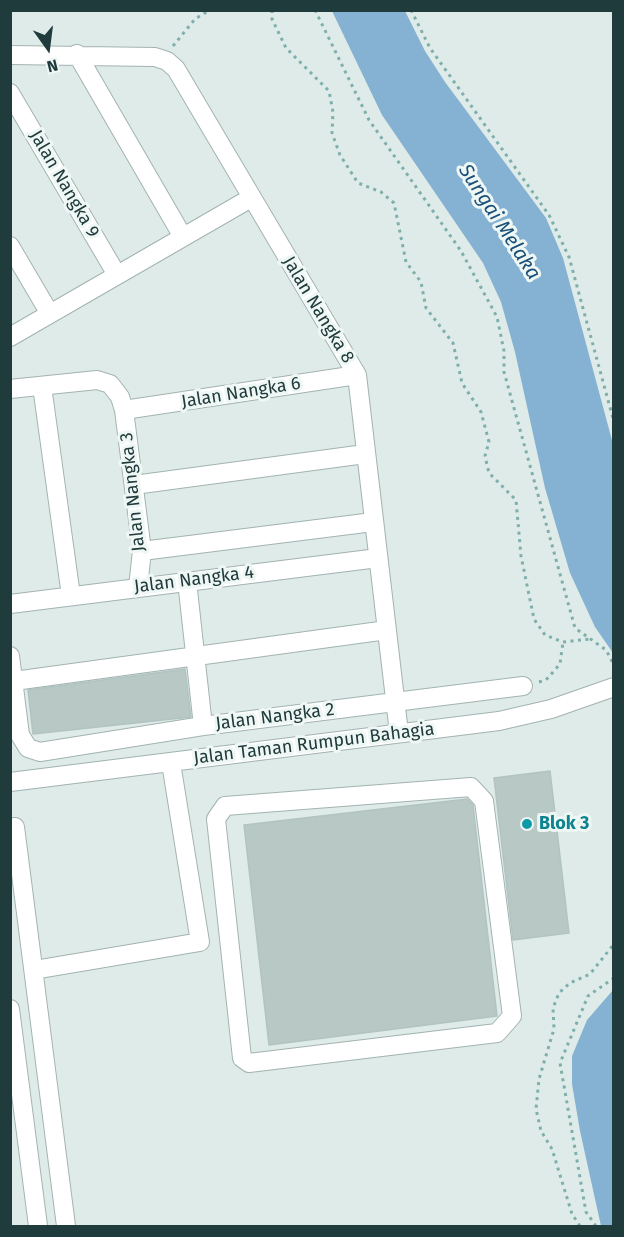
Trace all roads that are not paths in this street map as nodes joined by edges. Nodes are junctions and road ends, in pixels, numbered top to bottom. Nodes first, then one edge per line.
1 (77, 54) junction
2 (10, 55) edge
3 (10, 93) edge
4 (251, 198) junction
5 (183, 237) junction
6 (10, 246) edge
7 (117, 275) junction
8 (50, 314) junction
9 (10, 337) edge
10 (357, 375) junction
11 (42, 386) junction
12 (10, 389) edge
13 (122, 404) junction
14 (365, 454) junction
15 (134, 485) junction
16 (373, 522) junction
17 (142, 551) junction
18 (378, 558) junction
19 (187, 581) junction
20 (138, 587) junction
21 (71, 596) junction
22 (10, 604) edge
23 (387, 630) junction
24 (10, 656) edge
25 (195, 657) junction
26 (14, 681) junction
27 (523, 686) road end
28 (605, 691) edge
29 (396, 702) junction
30 (203, 726) junction
31 (399, 733) junction
32 (171, 763) junction
33 (10, 782) edge
34 (15, 827) dead end
35 (227, 916) junction
36 (197, 923) junction
37 (229, 935) junction
38 (200, 942) junction
39 (34, 970) junction
40 (10, 1009) edge
41 (13, 1050) edge
42 (44, 1050) junction
43 (38, 1227) edge
44 (66, 1227) edge

1 - 2 street
1 - 4 street, Jalan Nangka 8
1 - 5 street
3 - 7 street, Jalan Nangka 9
4 - 5 street
4 - 10 street, Jalan Nangka 8
5 - 7 street
6 - 8 street
7 - 8 street
8 - 9 street
10 - 13 street, Jalan Nangka 6
10 - 14 street, Jalan Nangka 8
11 - 12 street
11 - 13 street
11 - 21 street
13 - 15 street, Jalan Nangka 3
14 - 15 street
14 - 16 street, Jalan Nangka 8
15 - 17 street, Jalan Nangka 3
16 - 17 street
16 - 18 street, Jalan Nangka 8
17 - 20 street, Jalan Nangka 3
18 - 19 street, Jalan Nangka 4
18 - 23 street, Jalan Nangka 8
19 - 20 street, Jalan Nangka 4
19 - 25 street
20 - 21 street, Jalan Nangka 4
21 - 22 street, Jalan Nangka 4
23 - 25 street
23 - 29 street, Jalan Nangka 8
24 - 26 street
25 - 26 street
25 - 30 street
26 - 30 street, Jalan Nangka 2
27 - 29 street, Jalan Nangka 2
28 - 31 street, Jalan Taman Rumpun Bahagia
29 - 30 street, Jalan Nangka 2
29 - 31 street, Jalan Nangka 8
31 - 32 street, Jalan Taman Rumpun Bahagia
32 - 33 street, Jalan Taman Rumpun Bahagia
32 - 36 street
34 - 39 street
35 - 36 street
35 - 37 street
35 - 37 street
36 - 38 street
37 - 38 street
38 - 39 street
39 - 42 street
40 - 41 street
41 - 42 street
41 - 43 street
42 - 44 street

